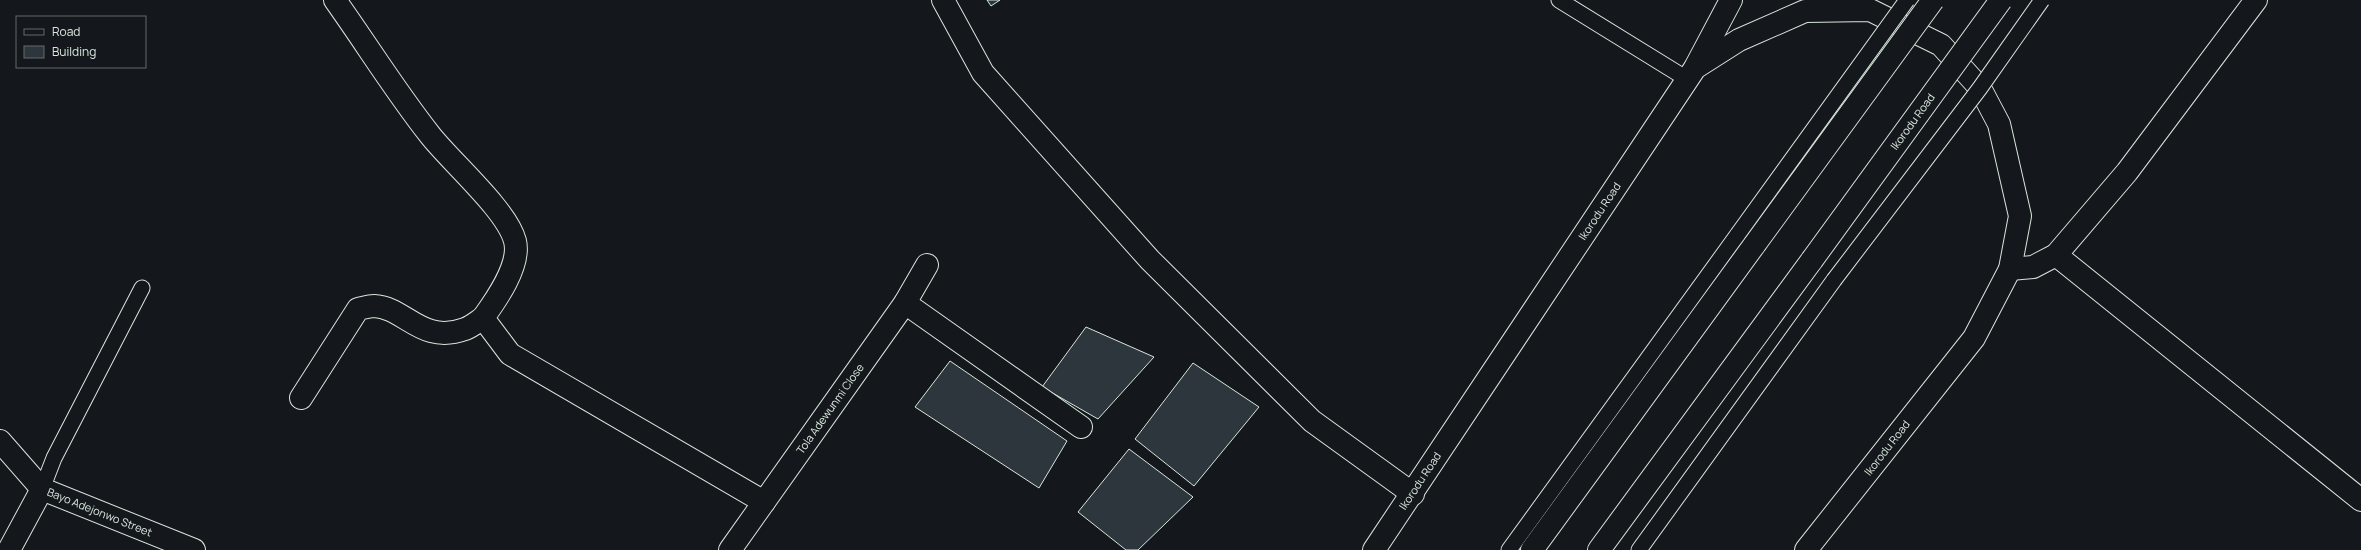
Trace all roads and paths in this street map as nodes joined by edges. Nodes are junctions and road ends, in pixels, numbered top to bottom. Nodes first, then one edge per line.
1 (335, 0) edge
2 (943, 0) edge
3 (1559, 0) edge
4 (1731, 0) edge
5 (1907, 0) edge
6 (1933, 0) edge
7 (2001, 0) edge
8 (2042, 0) edge
9 (2256, 0) edge
10 (1691, 73) junction
11 (1980, 88) junction
12 (1746, 239) junction
13 (2056, 254) junction
14 (928, 265) dead end
15 (2010, 269) junction
16 (142, 288) dead end
17 (905, 303) junction
18 (483, 318) junction
19 (301, 398) dead end
20 (1081, 427) dead end
21 (0, 441) edge
22 (42, 489) junction
23 (1413, 494) junction
24 (2361, 500) edge
25 (764, 502) junction
26 (9, 550) edge
27 (194, 550) edge
28 (730, 550) edge
29 (1374, 550) edge
30 (1510, 550) edge
31 (1532, 550) edge
32 (1599, 550) edge
33 (1638, 550) edge
34 (1806, 550) edge

1 - 18 main road
2 - 23 main road
3 - 10 lane
4 - 10 main road
5 - 12 lane, bridge
6 - 12 main road, bridge
7 - 32 main road, Ikorodu Road, bridge
8 - 11 lane, bridge
9 - 13 main road
10 - 11 main road, Ikorodu Road
10 - 23 main road, Ikorodu Road
11 - 15 main road, Ikorodu Road
11 - 33 lane, bridge
12 - 30 lane
12 - 31 main road
13 - 15 main road
13 - 24 main road
14 - 17 main road, Tola Adewunmi Close
15 - 34 main road, Ikorodu Road
16 - 22 lane
17 - 20 main road
17 - 25 main road, Tola Adewunmi Close
18 - 19 main road
18 - 25 main road
21 - 22 main road, Bayo Adejonwo Street
22 - 26 main road
22 - 27 main road, Bayo Adejonwo Street
23 - 29 main road, Ikorodu Road
25 - 28 main road, Tola Adewunmi Close

